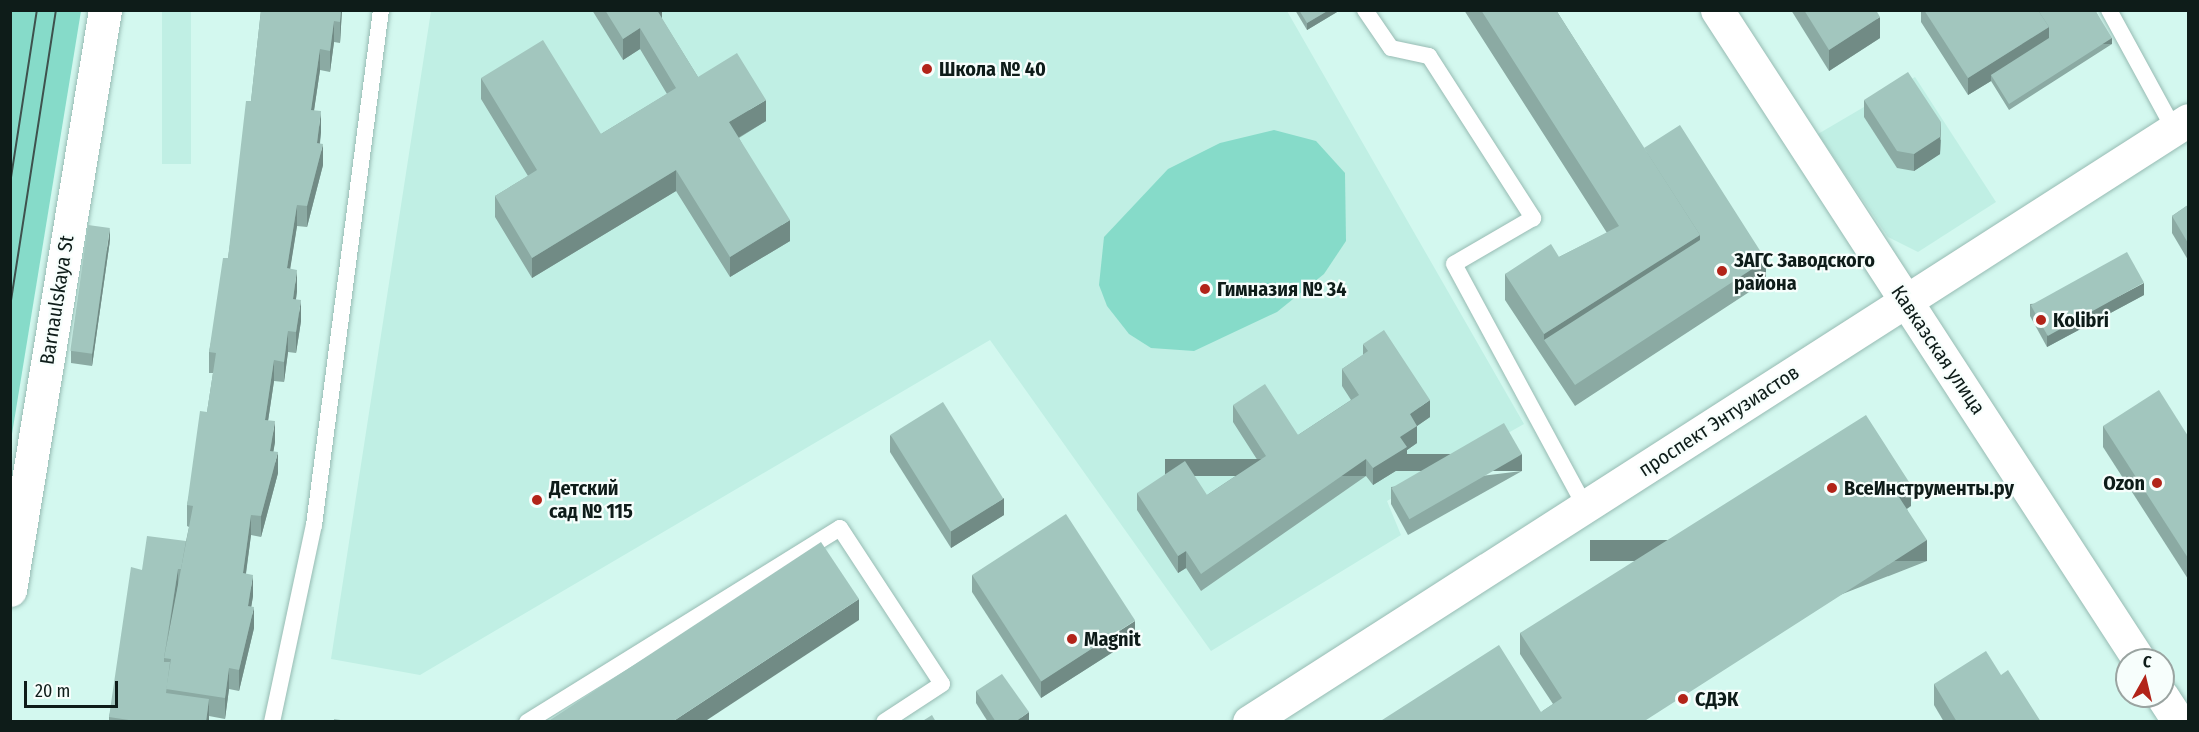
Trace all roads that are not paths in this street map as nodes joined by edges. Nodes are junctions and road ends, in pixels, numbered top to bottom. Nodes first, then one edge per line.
1 (105, 10) edge
2 (381, 10) edge
3 (1365, 10) edge
4 (1717, 10) edge
5 (2109, 10) edge
6 (2181, 124) edge
7 (1906, 303) junction
8 (1586, 506) junction
9 (10, 590) edge
10 (2131, 648) edge
11 (2170, 708) edge
12 (272, 722) edge
13 (527, 722) edge
14 (884, 722) edge
15 (1248, 722) edge
16 (2179, 722) edge

1 - 9 street, Barnaulskaya St
2 - 12 lane
3 - 8 lane
4 - 7 street, Кавказская улица
5 - 6 lane
6 - 7 street, проспект Энтузиастов
7 - 8 street, проспект Энтузиастов
7 - 10 street, Кавказская улица
8 - 15 street, проспект Энтузиастов
11 - 16 street
13 - 14 lane

